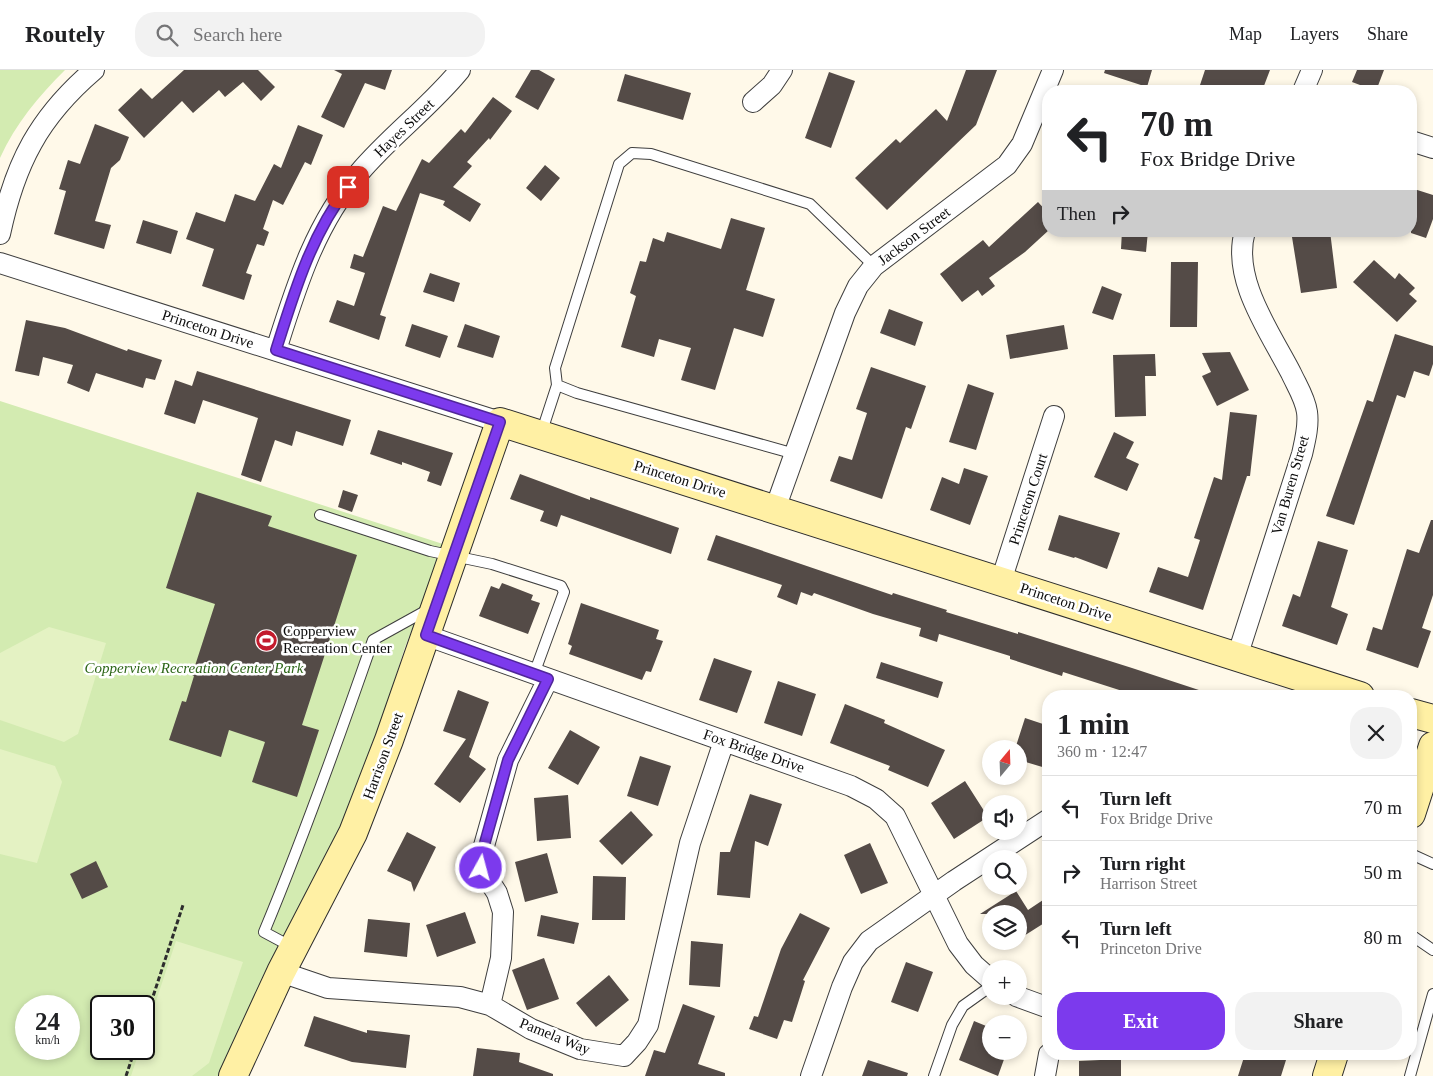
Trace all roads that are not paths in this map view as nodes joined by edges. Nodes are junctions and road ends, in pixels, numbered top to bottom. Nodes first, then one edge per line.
1 (94, 70) edge
2 (460, 70) edge
3 (782, 70) edge
4 (1053, 70) edge
5 (1312, 70) edge
6 (1047, 85) edge
7 (1306, 85) edge
8 (1042, 96) edge
9 (753, 102) dead end
10 (1417, 143) edge
11 (1433, 148) edge
12 (0, 234) edge
13 (1244, 237) edge
14 (0, 263) edge
15 (874, 266) junction
16 (276, 350) junction
17 (557, 385) junction
18 (1054, 416) dead end
19 (500, 422) junction
20 (541, 435) junction
21 (795, 454) junction
22 (775, 509) junction
23 (320, 515) dead end
24 (452, 556) junction
25 (1001, 581) junction
26 (435, 606) junction
27 (426, 635) junction
28 (1237, 657) junction
29 (541, 677) junction
30 (1341, 690) edge
31 (1417, 715) edge
32 (1433, 719) edge
33 (724, 741) junction
34 (1433, 746) edge
35 (1417, 795) edge
36 (1042, 824) edge
37 (1417, 857) edge
38 (1433, 864) edge
39 (933, 895) junction
40 (1417, 939) edge
41 (293, 947) junction
42 (1433, 950) edge
43 (280, 972) junction
44 (982, 972) edge
45 (982, 992) edge
46 (1433, 994) edge
47 (1027, 1000) edge
48 (490, 1005) junction
49 (1042, 1005) edge
50 (1417, 1051) edge
51 (1049, 1060) edge
52 (1332, 1060) edge
53 (1414, 1060) edge
54 (232, 1076) edge
55 (811, 1076) edge
56 (934, 1076) edge
57 (1045, 1076) edge
58 (1326, 1076) edge
59 (1410, 1076) edge

1 - 12 street
2 - 16 street, Hayes Street
3 - 9 street
4 - 6 street, Jackson Street
5 - 7 street
8 - 15 street, Jackson Street
10 - 11 street
13 - 28 street, Van Buren Street
14 - 16 street, Princeton Drive
15 - 17 lane
15 - 21 street, Jackson Street
16 - 19 street, Princeton Drive
17 - 20 lane
17 - 21 lane
18 - 25 street, Princeton Court
19 - 20 street, Princeton Drive
19 - 24 street, Harrison Street
20 - 22 street, Princeton Drive
21 - 22 street, Jackson Street
22 - 25 street, Princeton Drive
23 - 24 lane
24 - 26 street, Harrison Street
24 - 29 lane
25 - 28 street, Princeton Drive
26 - 27 street, Harrison Street
26 - 41 lane
27 - 29 street, Fox Bridge Drive
27 - 41 street, Harrison Street
28 - 30 street, Princeton Drive
29 - 33 street, Fox Bridge Drive
29 - 48 street
31 - 32 street
33 - 39 street, Fox Bridge Drive
33 - 48 street, Pamela Way
34 - 35 street
36 - 39 street
37 - 38 lane
39 - 44 street, Fox Bridge Drive
39 - 55 street
40 - 42 lane
41 - 43 street, Harrison Street
43 - 48 street, Pamela Way
43 - 54 street, Harrison Street
45 - 56 lane
46 - 50 lane
47 - 49 street
51 - 57 street
52 - 58 street
53 - 59 lane

